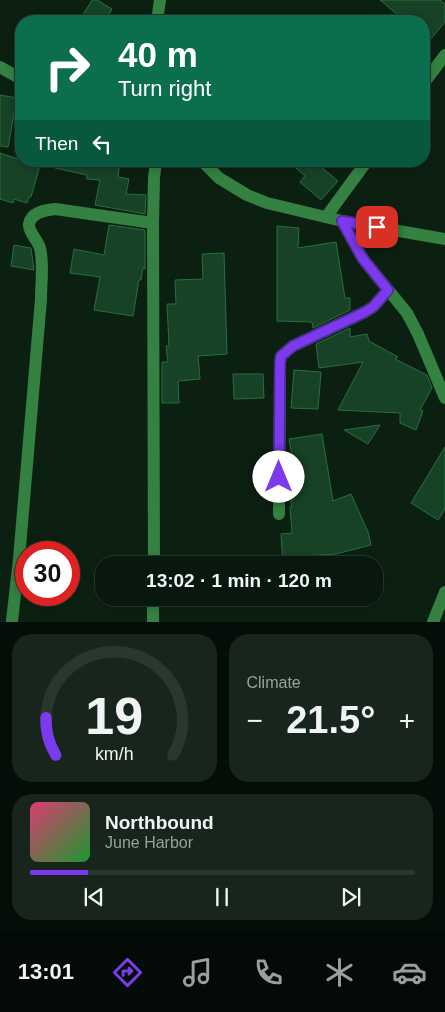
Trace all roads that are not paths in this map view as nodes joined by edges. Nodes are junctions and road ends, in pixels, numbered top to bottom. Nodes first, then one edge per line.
1 (160, 0) edge
2 (158, 15) edge
3 (445, 55) edge
4 (0, 67) edge
5 (430, 75) edge
6 (15, 76) edge
7 (155, 167) edge
8 (208, 167) edge
9 (363, 167) edge
10 (326, 218) junction
11 (342, 221) junction
12 (153, 223) junction
13 (445, 239) edge
14 (388, 290) junction
15 (445, 398) edge
16 (279, 514) dead end
17 (154, 556) edge
18 (445, 592) edge
19 (153, 606) edge
20 (12, 621) edge
21 (153, 622) edge
22 (433, 622) edge

1 - 2 street
3 - 5 street
4 - 6 street
7 - 12 street
8 - 10 street
9 - 10 street
10 - 11 street
11 - 13 street
11 - 14 street
12 - 17 street
12 - 20 street
14 - 15 street
14 - 16 street
18 - 22 street
19 - 21 street

